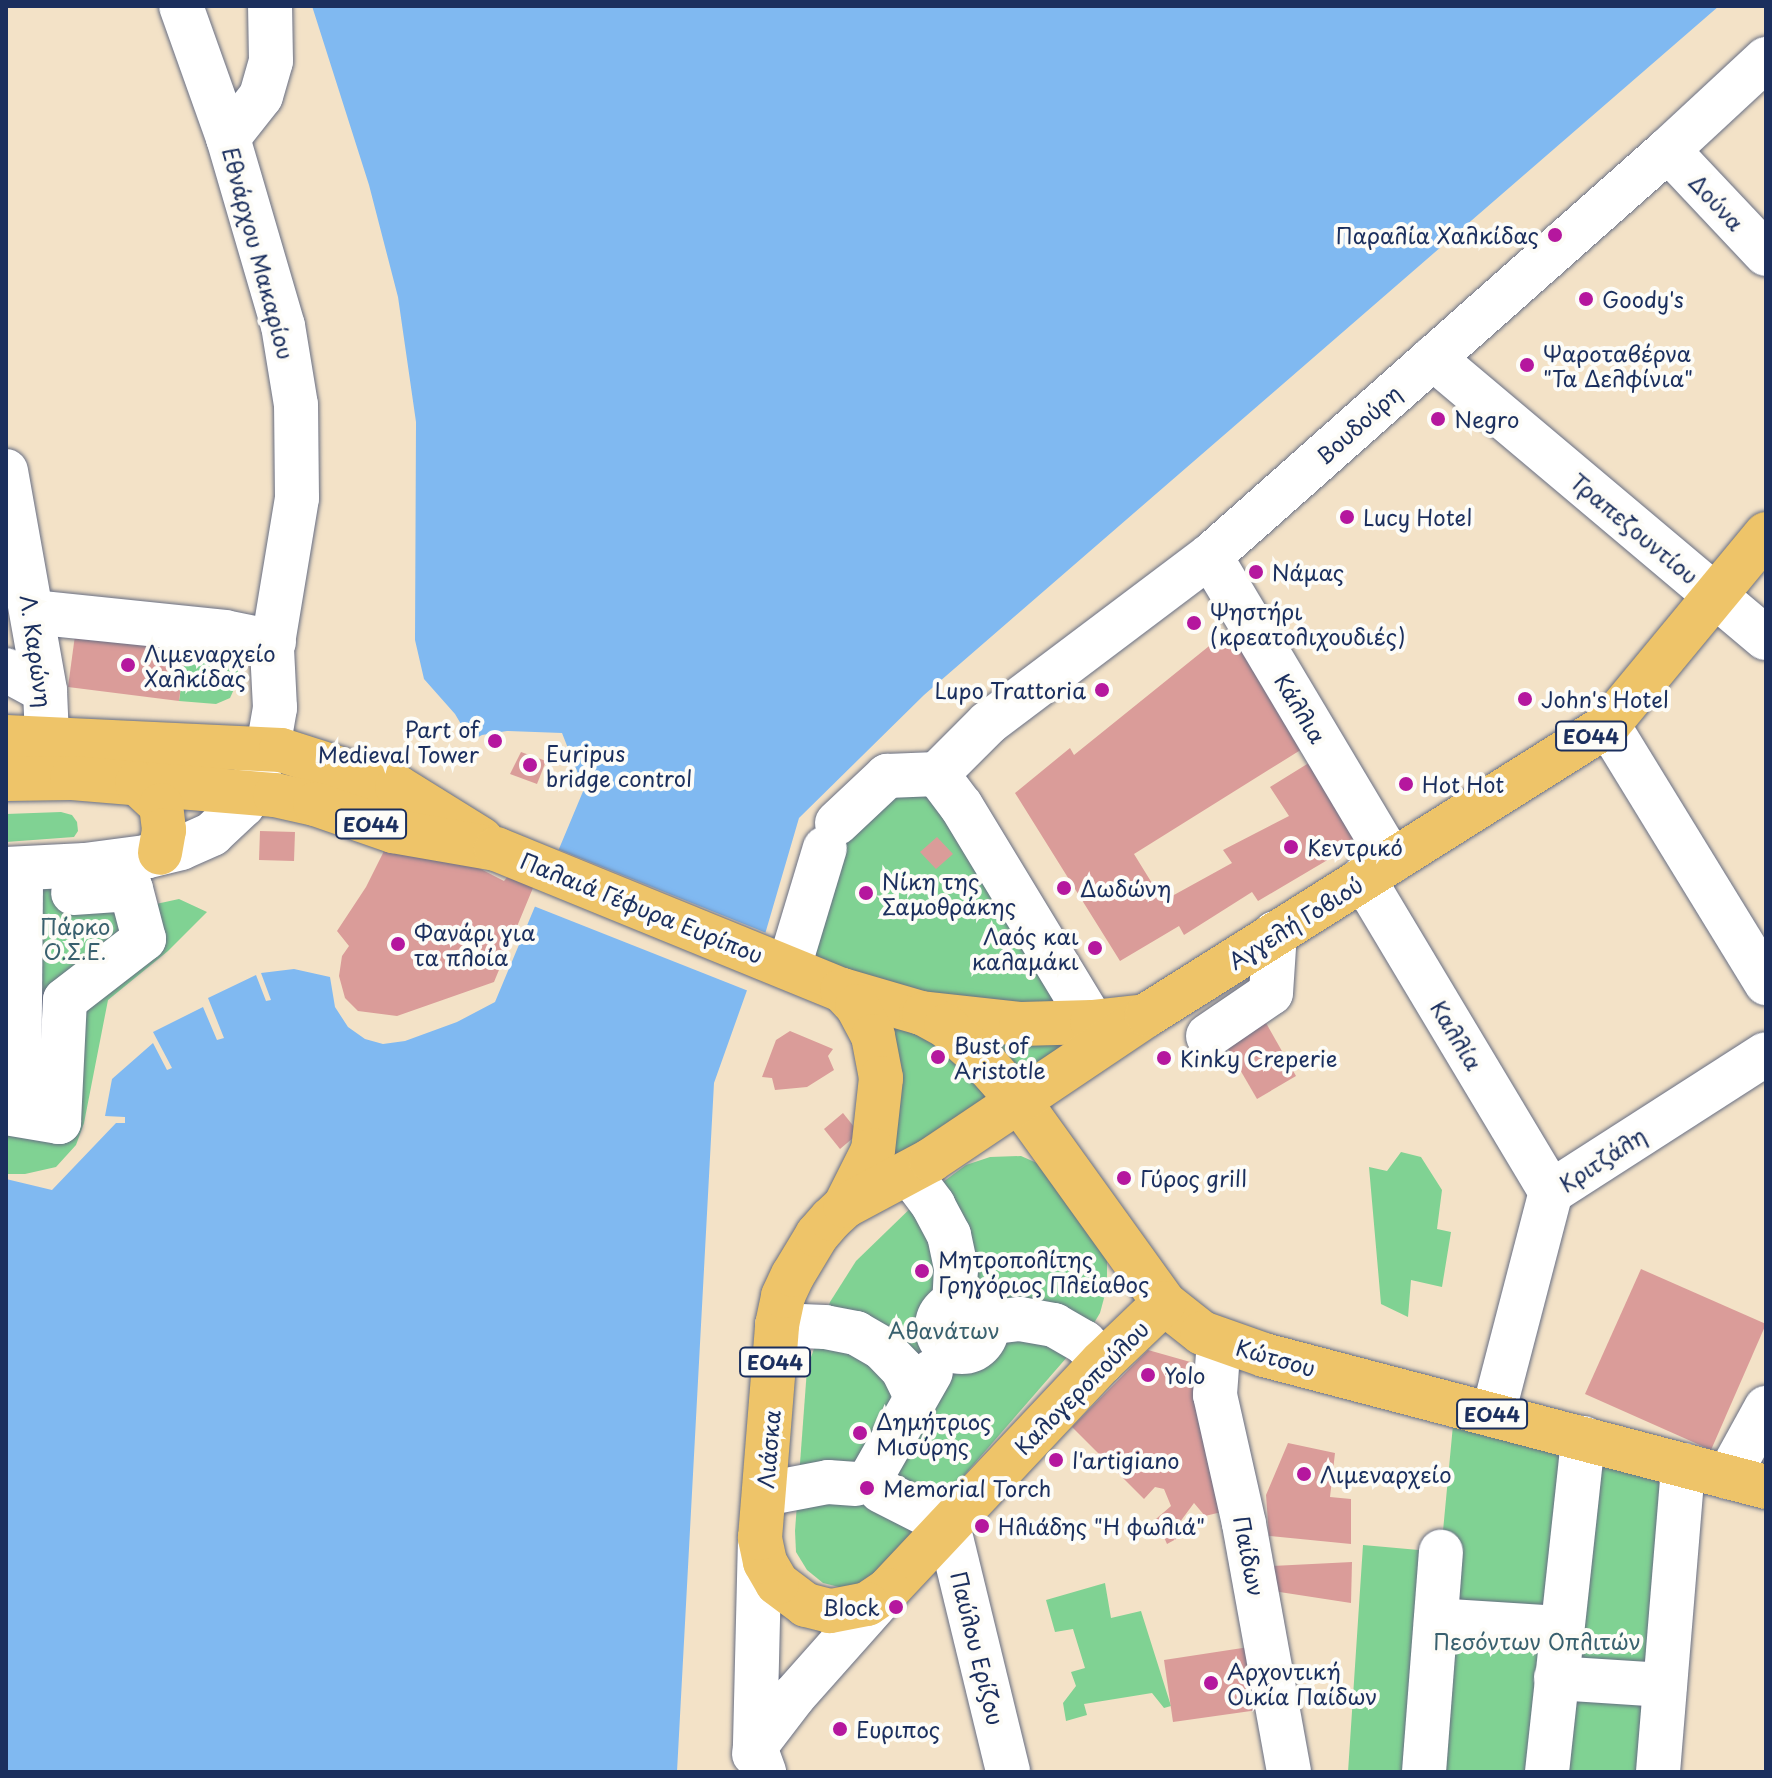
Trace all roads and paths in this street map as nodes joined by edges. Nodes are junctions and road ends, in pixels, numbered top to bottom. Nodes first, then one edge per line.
1 (270, 6) edge
2 (188, 8) edge
3 (1766, 59) edge
4 (228, 138) junction
5 (1668, 150) junction
6 (1766, 254) edge
7 (1433, 358) junction
8 (6, 471) edge
9 (1766, 534) edge
10 (1210, 556) junction
11 (1715, 596) junction
12 (32, 612) junction
13 (1766, 638) edge
14 (273, 646) junction
15 (6, 670) edge
16 (45, 691) junction
17 (1608, 725) junction
18 (27, 737) edge
19 (253, 746) junction
20 (937, 774) junction
21 (6, 779) edge
22 (137, 783) junction
23 (248, 792) junction
24 (502, 851) junction
25 (160, 853) junction
26 (1378, 870) junction
27 (16, 878) edge
28 (1275, 933) junction
29 (782, 964) junction
30 (1766, 983) edge
31 (855, 1007) junction
32 (921, 1013) junction
33 (1147, 1015) junction
34 (1092, 1022) junction
35 (1208, 1036) dead end
36 (1766, 1054) edge
37 (1019, 1101) junction
38 (12, 1114) edge
39 (910, 1174) junction
40 (1551, 1192) junction
41 (845, 1206) junction
42 (1164, 1303) junction
43 (970, 1313) junction
44 (777, 1325) junction
45 (1219, 1340) junction
46 (1102, 1362) junction
47 (1766, 1408) edge
48 (909, 1411) junction
49 (1493, 1414) junction
50 (1583, 1438) junction
51 (1683, 1465) junction
52 (1747, 1482) edge
53 (870, 1483) junction
54 (765, 1494) junction
55 (948, 1525) junction
56 (760, 1538) junction
57 (1441, 1552) dead end
58 (888, 1590) junction
59 (1436, 1620) junction
60 (1561, 1628) junction
61 (1556, 1678) junction
62 (1665, 1685) junction
63 (757, 1764) edge
64 (1008, 1772) edge
65 (1289, 1772) edge
66 (1424, 1772) edge
67 (1547, 1772) edge
68 (1658, 1772) edge

1 - 4 street
2 - 4 street, Εθνάρχου Μακαρίου
3 - 5 street, Βουδούρη
4 - 14 street, Εθνάρχου Μακαρίου
5 - 6 street, Δούνα
5 - 7 street, Βουδούρη
7 - 10 street, Βουδούρη
7 - 11 street, Τραπεζουντίου
8 - 12 street, Λ. Καρώνη
9 - 11 main road, Αγγελή Γοβιού / ΕΟ44
10 - 20 street, Βουδούρη
10 - 26 street, Κάλλια
11 - 13 street, Τραπεζουντίου
11 - 17 main road, Αγγελή Γοβιού / ΕΟ44
12 - 14 street
12 - 16 street, Λ. Καρώνη
14 - 19 street, Εθνάρχου Μακαρίου
15 - 16 street
16 - 18 street, Λ. Καρώνη
17 - 26 main road, Αγγελή Γοβιού / ΕΟ44
17 - 30 street
18 - 19 main road, ΕΟ44
19 - 23 street, Εθνάρχου Μακαρίου
19 - 24 main road, ΕΟ44
20 - 29 street
20 - 34 street
21 - 22 main road, ΕΟ44
22 - 23 main road, ΕΟ44
22 - 25 main road
23 - 24 main road, ΕΟ44
23 - 25 street, Εθνάρχου Μακαρίου
24 - 29 main road, Παλαιά Γέφυρα Ευρίπου / ΕΟ44
25 - 27 street, Εθνάρχου Μακαρίου
26 - 28 main road, Αγγελή Γοβιού / ΕΟ44
26 - 40 street, Καλλία
27 - 38 street
27 - 38 street
28 - 33 main road, Αγγελή Γοβιού / ΕΟ44
28 - 35 street
29 - 31 main road, ΕΟ44
31 - 32 main road, ΕΟ44
31 - 41 main road, ΕΟ44
32 - 34 main road, ΕΟ44
32 - 37 main road, Κώτσου / ΕΟ44
33 - 34 main road, ΕΟ44
33 - 37 main road, Αγγελή Γοβιού / ΕΟ44
36 - 40 street, Κριτζάλη
37 - 39 main road, Λιάσκα / ΕΟ44
37 - 42 main road, Κώτσου / ΕΟ44
39 - 41 main road, Λιάσκα / ΕΟ44
39 - 43 street
40 - 49 street, Κριτζάλη
41 - 44 main road, Λιάσκα / ΕΟ44
42 - 45 main road, Κώτσου / ΕΟ44
42 - 46 main road, Καλογεροπούλου / ΕΟ44
43 - 46 street
43 - 48 street
44 - 48 street
44 - 54 main road, Λιάσκα / ΕΟ44
45 - 49 main road, Κώτσου / ΕΟ44
45 - 65 street, Παίδων
46 - 55 main road, Καλογεροπούλου / ΕΟ44
47 - 52 street
48 - 53 street
49 - 50 main road, Κώτσου / ΕΟ44
50 - 51 main road, Κώτσου / ΕΟ44
50 - 60 street
51 - 52 main road, Κώτσου / ΕΟ44
51 - 62 street
53 - 54 street
53 - 55 street
54 - 56 main road, Λιάσκα / ΕΟ44
55 - 58 main road, Καλογεροπούλου / ΕΟ44
55 - 64 street, Παύλου Ερίζου
56 - 58 main road, Καλογεροπούλου / ΕΟ44
56 - 63 street, Λιάσκα
57 - 59 street
58 - 63 street
59 - 60 street
59 - 66 street
60 - 61 street
61 - 62 street
61 - 67 street
62 - 68 street

